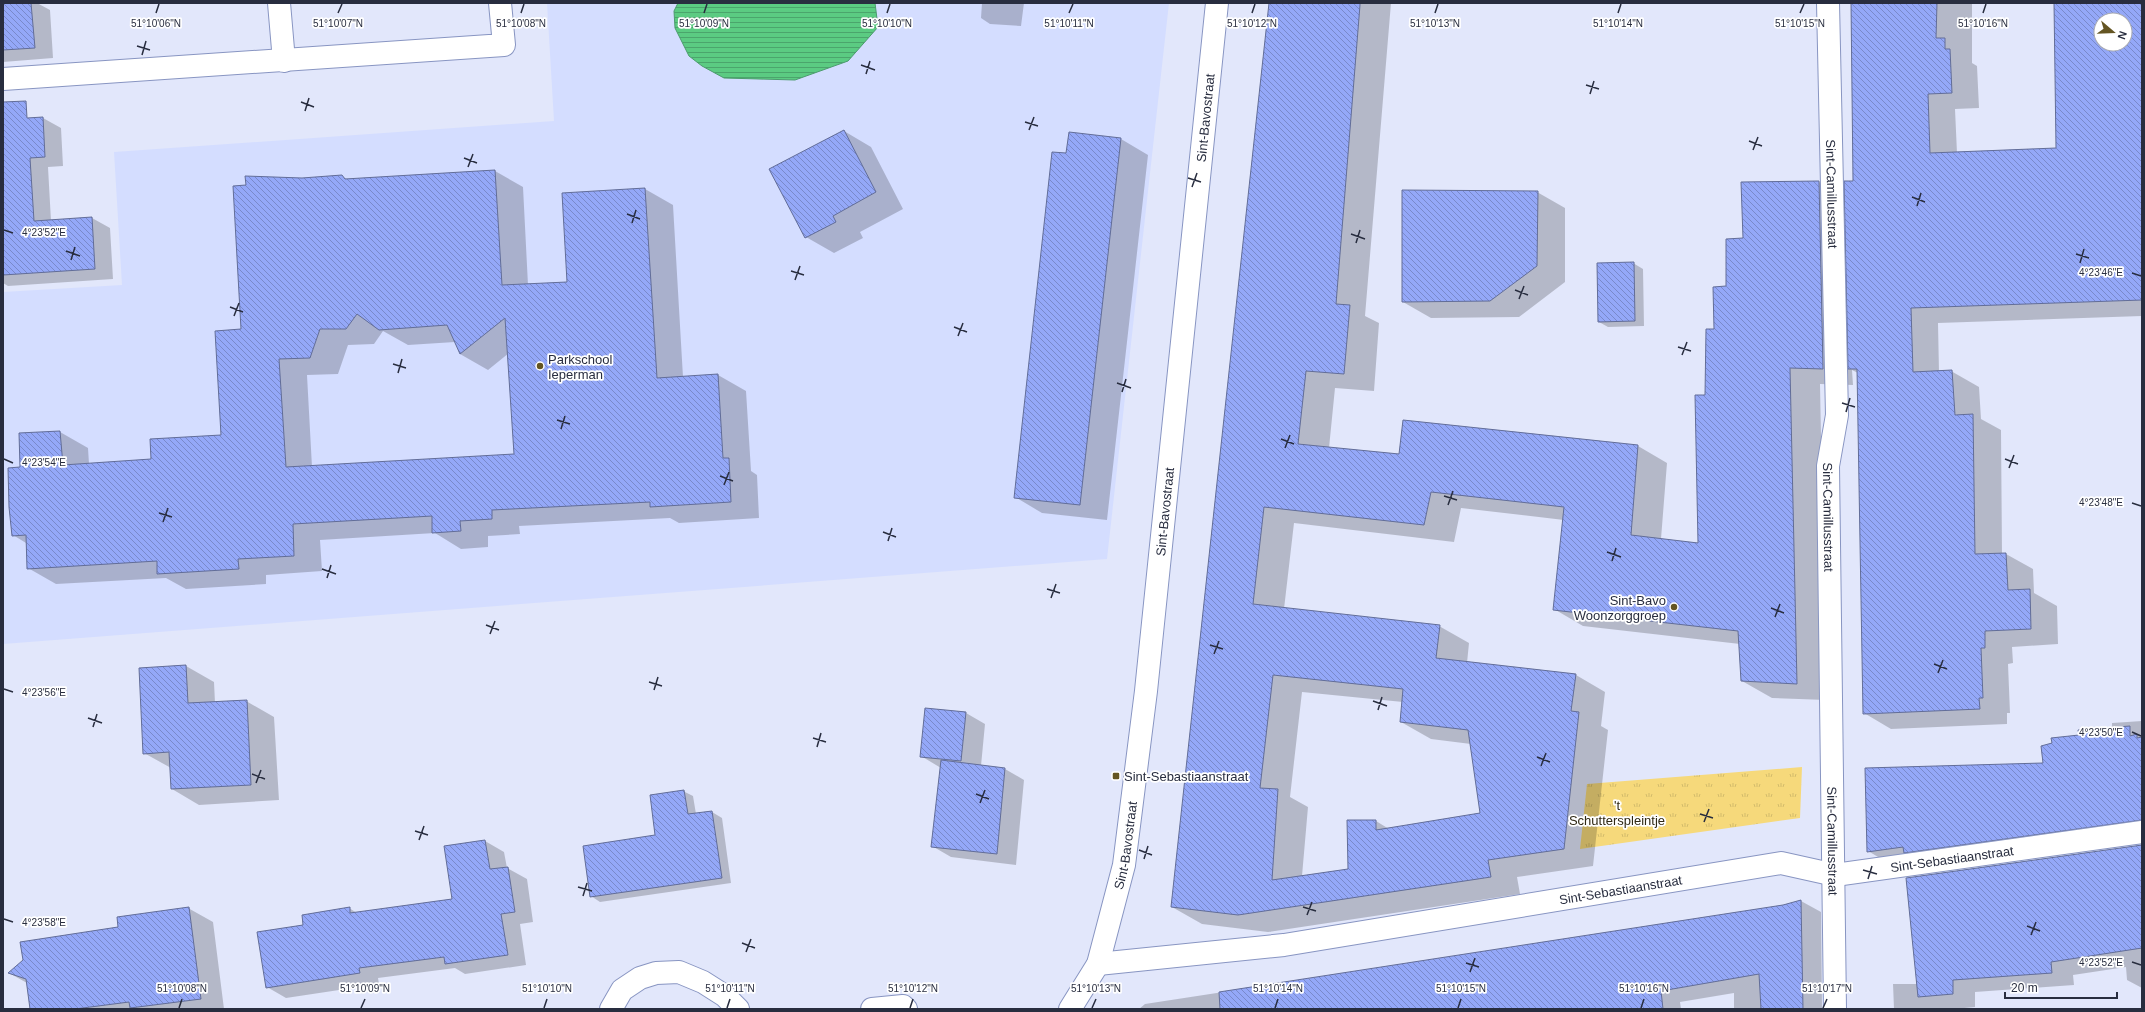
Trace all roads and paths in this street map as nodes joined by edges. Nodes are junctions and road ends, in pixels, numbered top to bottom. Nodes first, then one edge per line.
1 (279, 3) edge
2 (500, 3) edge
3 (1217, 3) edge
4 (1828, 3) edge
5 (284, 61) junction
6 (3, 78) edge
7 (2142, 832) edge
8 (1835, 875) junction
9 (1098, 964) junction
10 (611, 1009) edge
11 (738, 1009) edge
12 (872, 1009) edge
13 (906, 1009) edge
14 (1070, 1009) edge
15 (1835, 1009) edge

1 - 5 street
2 - 5 street
3 - 9 street, Sint-Bavostraat
4 - 8 street, Sint-Camillusstraat
5 - 6 street
7 - 8 street, Sint-Sebastiaanstraat
8 - 9 street, Sint-Sebastiaanstraat
8 - 15 street, Sint-Camillusstraat
9 - 14 street, Sint-Bavostraat
10 - 11 street
12 - 13 street

